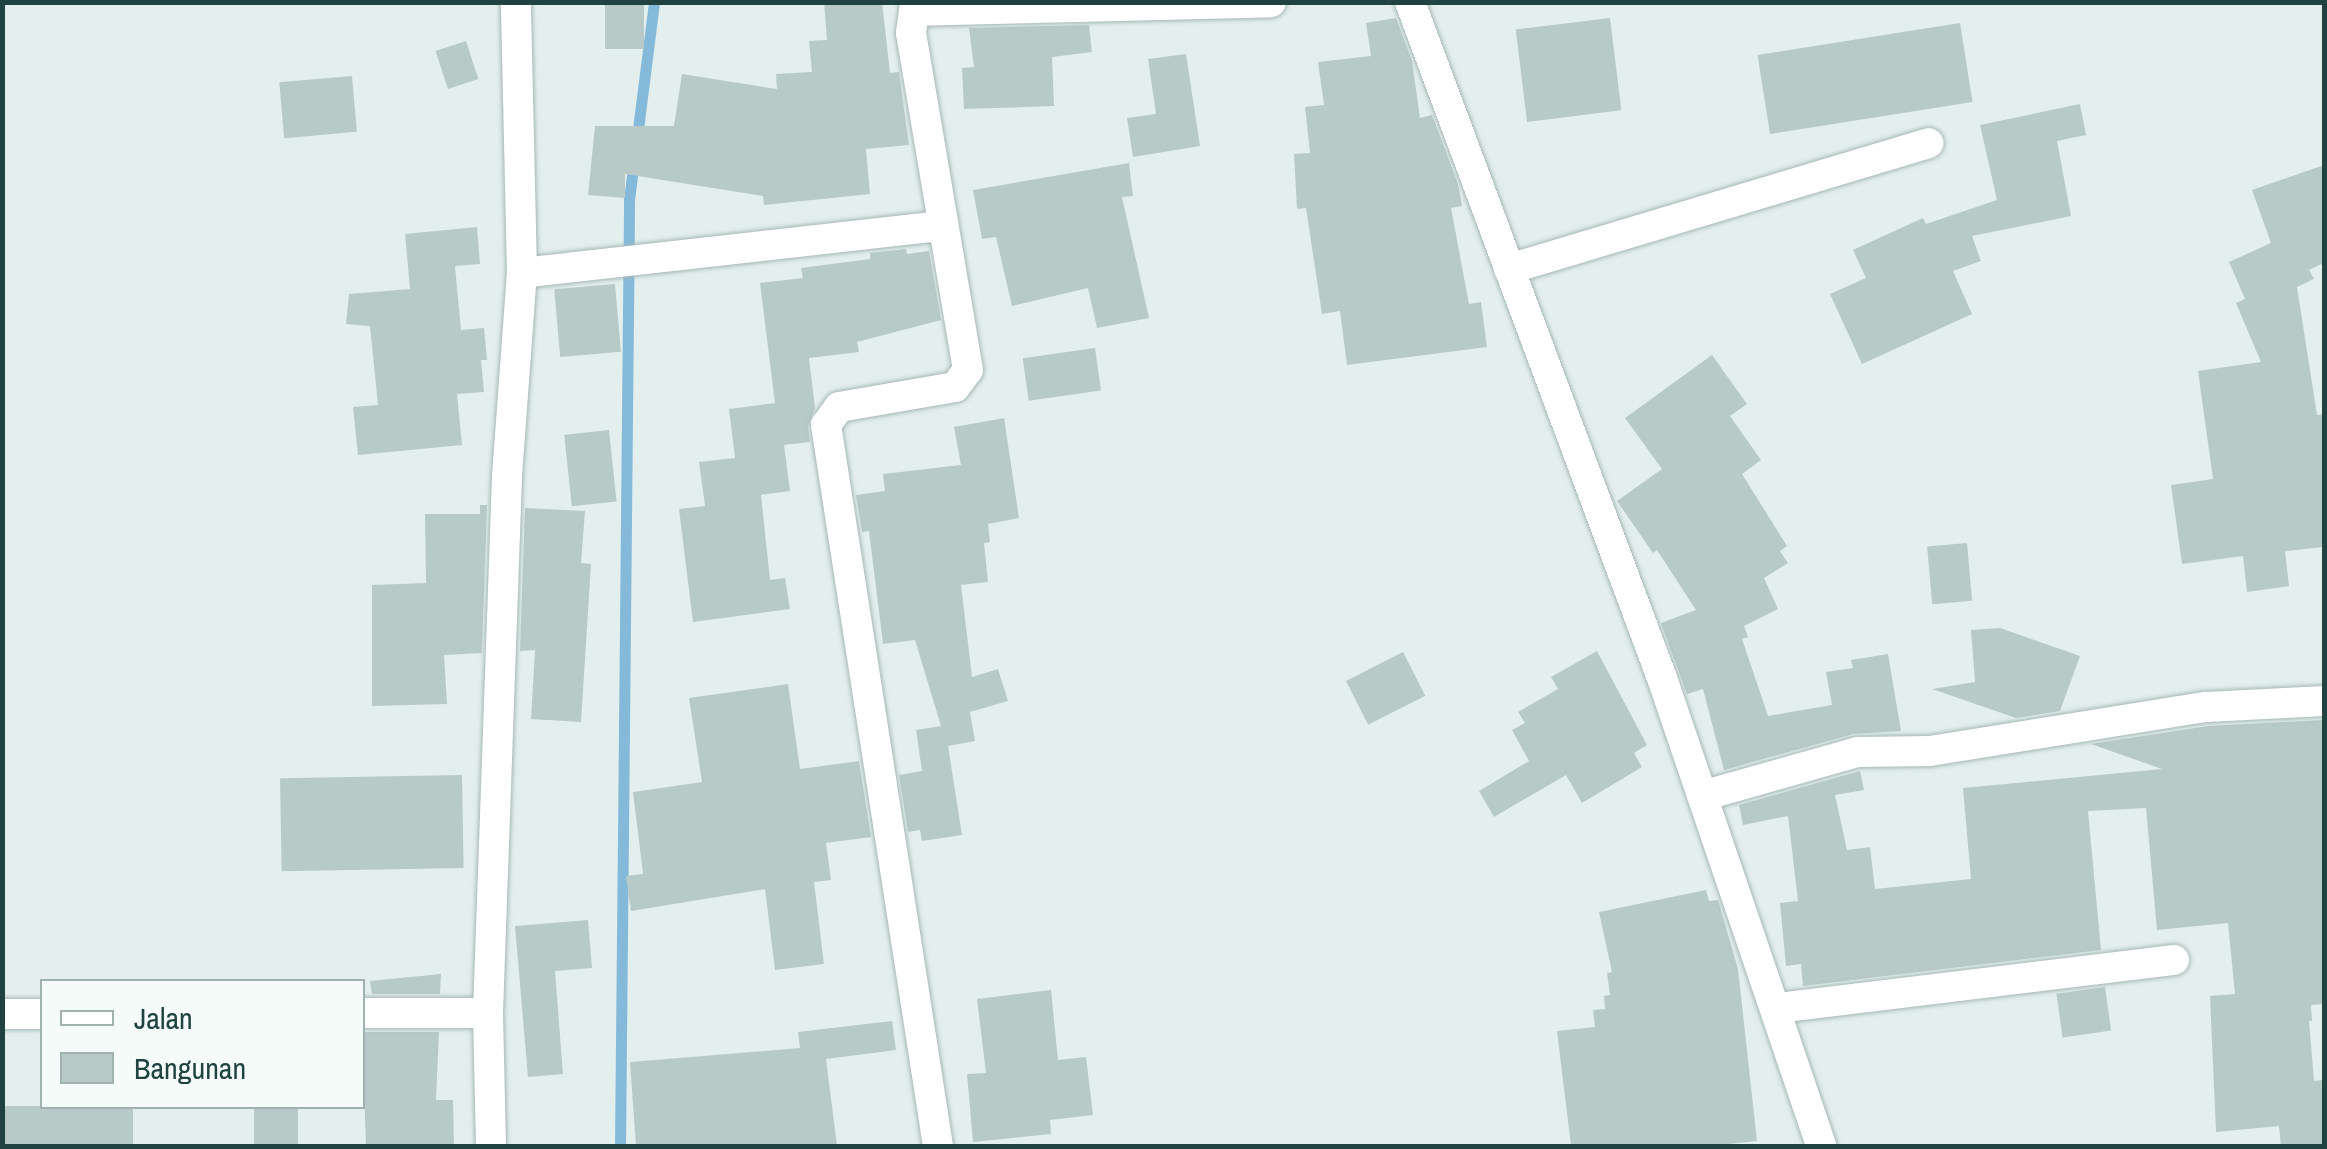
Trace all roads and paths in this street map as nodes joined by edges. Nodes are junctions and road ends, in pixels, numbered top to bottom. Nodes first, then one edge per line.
1 (516, 2) edge
2 (1270, 2) edge
3 (1410, 2) edge
4 (1088, 4) edge
5 (913, 7) edge
6 (1929, 143) dead end
7 (942, 226) junction
8 (1509, 269) junction
9 (522, 273) junction
10 (2324, 701) edge
11 (1702, 796) junction
12 (2174, 960) dead end
13 (1777, 1008) junction
14 (488, 1013) junction
15 (2, 1014) edge
16 (40, 1014) edge
17 (365, 1014) edge
18 (491, 1146) edge
19 (938, 1146) edge
20 (1822, 1146) edge

1 - 9 street
2 - 4 street
3 - 8 street
4 - 5 street
5 - 7 street
6 - 8 street
7 - 9 street
7 - 19 street
8 - 11 street
9 - 14 street
10 - 11 street
11 - 13 street
12 - 13 street
13 - 20 street
14 - 17 street
14 - 18 street
15 - 16 street

